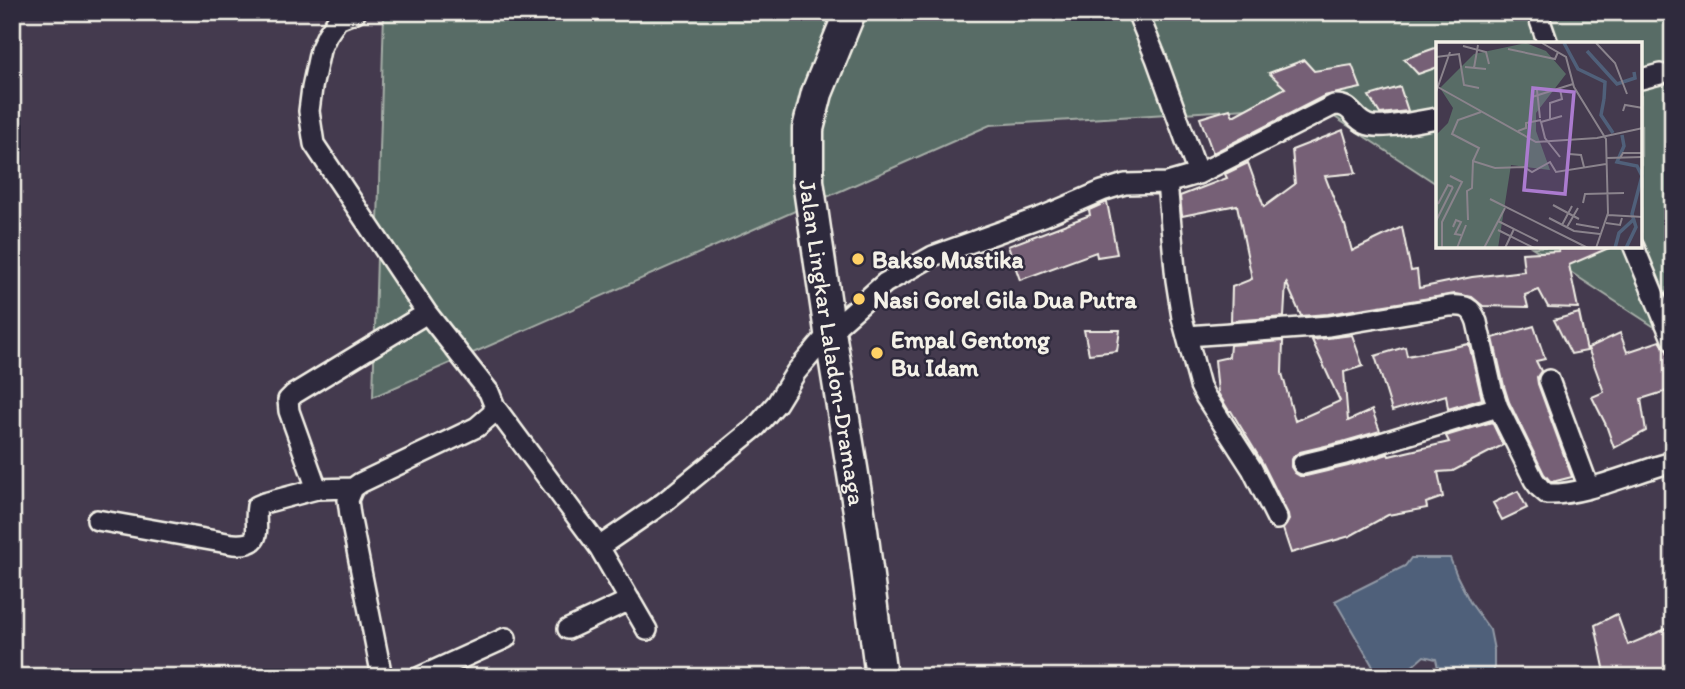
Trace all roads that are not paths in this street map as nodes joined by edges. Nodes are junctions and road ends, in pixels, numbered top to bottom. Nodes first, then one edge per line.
1 (356, 12) edge
2 (849, 12) edge
3 (1137, 12) edge
4 (1537, 12) edge
5 (1547, 42) edge
6 (1436, 118) edge
7 (1198, 174) junction
8 (1167, 183) junction
9 (1633, 248) edge
10 (427, 313) junction
11 (830, 332) junction
12 (1186, 336) junction
13 (1673, 341) edge
14 (1549, 380) dead end
15 (495, 407) junction
16 (1498, 407) junction
17 (1673, 462) edge
18 (1303, 464) dead end
19 (353, 488) junction
20 (1588, 488) junction
21 (317, 489) junction
22 (1277, 519) dead end
23 (97, 520) dead end
24 (599, 547) junction
25 (630, 600) junction
26 (568, 629) dead end
27 (647, 631) dead end
28 (506, 638) dead end
29 (382, 677) edge
30 (420, 677) edge
31 (881, 677) edge

1 - 10 street
2 - 11 main road, Jalan Lingkar Laladon-Dramaga
3 - 7 street
4 - 5 street
6 - 7 street
7 - 8 street
8 - 11 street
8 - 12 street
9 - 13 street
10 - 15 street
10 - 21 street
11 - 24 street
11 - 31 main road, Jalan Lingkar Laladon-Dramaga
12 - 16 street
12 - 22 street
14 - 20 street
15 - 19 street
15 - 24 street
16 - 18 street
16 - 20 street
17 - 20 street
19 - 21 street
19 - 29 street
21 - 23 street
24 - 25 street
25 - 26 street
25 - 27 street
28 - 30 street

